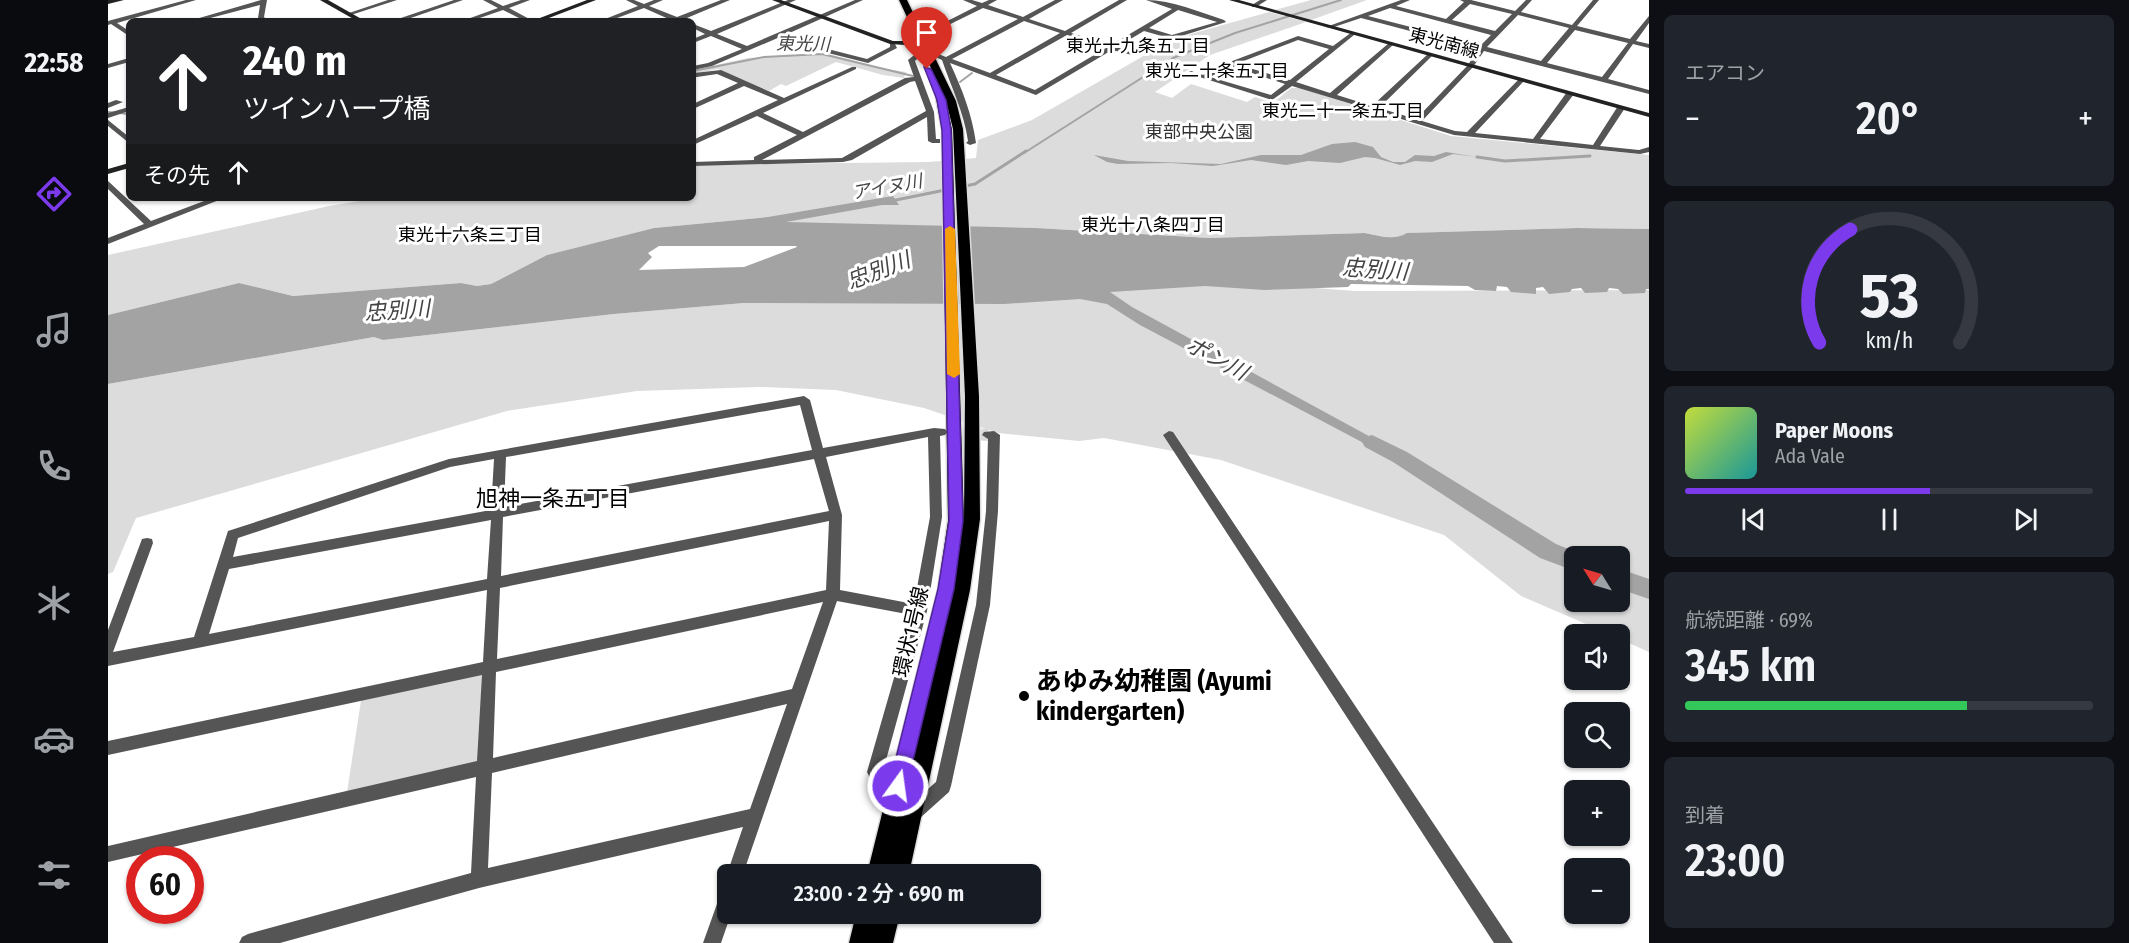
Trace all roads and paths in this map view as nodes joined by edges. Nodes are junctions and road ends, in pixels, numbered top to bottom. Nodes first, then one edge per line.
1 (121, 0) edge
2 (192, 0) edge
3 (325, 0) edge
4 (394, 0) edge
5 (459, 0) edge
6 (486, 0) edge
7 (527, 0) edge
8 (593, 0) edge
9 (629, 0) edge
10 (660, 0) edge
11 (727, 0) edge
12 (775, 0) edge
13 (794, 0) edge
14 (860, 0) edge
15 (895, 0) edge
16 (903, 0) edge
17 (966, 0) edge
18 (994, 0) edge
19 (1060, 0) edge
20 (1124, 0) edge
21 (1149, 0) edge
22 (1232, 0) edge
23 (1264, 0) edge
24 (1407, 0) edge
25 (1528, 0) edge
26 (1596, 0) edge
27 (264, 1) edge
28 (1466, 1) edge
29 (108, 2) edge
30 (785, 4) junction
31 (199, 5) dead end
32 (644, 6) junction
33 (982, 6) junction
34 (1254, 6) junction
35 (1389, 6) junction
36 (503, 8) junction
37 (1178, 9) junction
38 (207, 10) dead end
39 (1516, 13) junction
40 (349, 14) junction
41 (214, 15) junction
42 (1360, 16) junction
43 (821, 17) junction
44 (128, 18) edge
45 (203, 18) edge
46 (263, 18) edge
47 (356, 18) edge
48 (404, 18) edge
49 (474, 18) edge
50 (524, 18) edge
51 (543, 18) edge
52 (611, 18) edge
53 (670, 18) edge
54 (683, 18) edge
55 (1649, 18) edge
56 (126, 19) edge
57 (1024, 19) junction
58 (1448, 21) junction
59 (110, 23) edge
60 (696, 27) edge
61 (1329, 27) junction
62 (1573, 27) junction
63 (1144, 29) junction
64 (126, 32) edge
65 (711, 33) junction
66 (1066, 33) junction
67 (1352, 34) junction
68 (1497, 34) junction
69 (780, 35) junction
70 (917, 38) junction
71 (696, 40) edge
72 (1632, 42) junction
73 (892, 43) junction
74 (1391, 44) junction
75 (1649, 46) edge
76 (1113, 48) junction
77 (1334, 48) junction
78 (1482, 48) junction
79 (748, 49) junction
80 (924, 53) junction
81 (1130, 54) dead end
82 (1430, 55) junction
83 (945, 60) junction
84 (126, 62) edge
85 (1229, 64) junction
86 (1542, 64) junction
87 (108, 66) edge
88 (1471, 66) junction
89 (696, 67) edge
90 (854, 68) dead end
91 (1191, 73) dead end
92 (696, 76) edge
93 (990, 76) junction
94 (1204, 77) junction
95 (919, 79) junction
96 (1520, 80) junction
97 (1604, 80) junction
98 (744, 83) junction
99 (1292, 83) junction
100 (1649, 92) edge
101 (1569, 94) junction
102 (1332, 95) junction
103 (786, 101) junction
104 (119, 102) dead end
105 (108, 106) edge
106 (696, 106) edge
107 (1374, 108) junction
108 (1621, 108) junction
109 (126, 110) edge
110 (930, 112) junction
111 (756, 113) junction
112 (1649, 115) edge
113 (109, 118) edge
114 (1418, 122) junction
115 (802, 134) junction
116 (1469, 134) junction
117 (126, 135) edge
118 (935, 141) dead end
119 (1535, 141) junction
120 (696, 142) edge
121 (971, 143) dead end
122 (1595, 147) junction
123 (1649, 149) edge
124 (954, 160) junction
125 (753, 161) junction
126 (696, 164) edge
127 (126, 166) edge
128 (108, 172) edge
129 (108, 184) edge
130 (196, 201) edge
131 (211, 201) edge
132 (201, 205) junction
133 (150, 225) junction
134 (108, 241) edge
135 (988, 435) dead end
136 (1169, 435) dead end
137 (821, 454) junction
138 (500, 455) junction
139 (498, 513) junction
140 (836, 515) junction
141 (147, 543) dead end
142 (225, 564) junction
143 (494, 583) junction
144 (833, 594) junction
145 (920, 611) junction
146 (114, 621) edge
147 (200, 641) junction
148 (108, 649) edge
149 (108, 660) edge
150 (490, 666) junction
151 (797, 695) junction
152 (108, 748) edge
153 (486, 766) junction
154 (902, 812) junction
155 (754, 816) junction
156 (108, 854) edge
157 (738, 864) edge
158 (881, 864) edge
159 (899, 864) edge
160 (479, 879) junction
161 (718, 924) edge
162 (865, 924) edge
163 (887, 924) edge
164 (248, 943) edge
165 (712, 943) edge
166 (860, 943) edge
167 (882, 943) edge
168 (1504, 943) edge

1 - 29 street
2 - 31 street
2 - 44 street
3 - 40 street
4 - 40 street
5 - 48 street
6 - 36 street
7 - 36 street
8 - 51 street
9 - 32 street
10 - 32 street
11 - 54 street
12 - 30 street
13 - 30 street
14 - 43 street
15 - 70 main road
16 - 70 main road
17 - 33 street
18 - 33 street
19 - 57 street
20 - 66 street
21 - 37 street
22 - 34 street, 東光南線
23 - 34 street
24 - 35 street
25 - 39 street
26 - 62 street
27 - 41 street
27 - 46 street
28 - 39 street
28 - 58 street
30 - 43 street
30 - 65 street
32 - 52 street
32 - 53 street
33 - 57 street
33 - 70 street
34 - 61 street, 東光南線
35 - 42 street
35 - 58 street
36 - 49 street
36 - 50 street
37 - 63 street
37 - 63 street
38 - 41 street
39 - 62 street
39 - 68 street
40 - 47 street
41 - 45 street
42 - 61 street
42 - 78 street
43 - 69 street
43 - 73 street
55 - 72 street
56 - 59 street
57 - 66 street
57 - 83 street
58 - 68 street
59 - 64 street
60 - 65 street
61 - 67 street, 東光南線
62 - 72 street
62 - 86 street
63 - 76 street
65 - 71 street
65 - 79 street
66 - 76 street
66 - 93 street
67 - 74 street, 東光南線
67 - 77 street
68 - 78 street
69 - 73 street
69 - 79 street
70 - 73 street
70 - 80 main road
72 - 75 street
72 - 97 street
74 - 82 street, 東光南線
74 - 102 street
76 - 81 street
76 - 93 street
77 - 85 street
77 - 99 street
78 - 86 street
78 - 88 street
79 - 89 street
80 - 83 street
80 - 95 street
80 - 124 main road
82 - 88 street, 東光南線
82 - 107 street
83 - 93 street
83 - 121 street
84 - 87 street
85 - 94 street
85 - 99 street
86 - 97 street
88 - 96 street, 東光南線
88 - 114 street
90 - 103 street
91 - 94 street
92 - 98 street
94 - 99 street
95 - 110 street
95 - 115 street
96 - 101 street, 東光南線
96 - 116 street
97 - 100 street
98 - 103 street
98 - 106 street
99 - 102 street
101 - 108 street, 東光南線
101 - 119 street
102 - 107 street
103 - 111 street
104 - 105 street
107 - 114 street
108 - 112 street, 東光南線
108 - 122 street
109 - 113 street
110 - 118 street
110 - 125 street
111 - 115 street
111 - 120 street
113 - 117 street
114 - 116 street
115 - 125 street
116 - 119 street
119 - 122 street
122 - 123 street
124 - 154 main road, 環状1号線
124 - 154 main road, 環状1号線
125 - 126 street
127 - 128 street
129 - 133 street
130 - 132 street
131 - 132 street
132 - 133 street
133 - 134 street
135 - 154 street
136 - 168 street
137 - 138 street
137 - 139 street
137 - 140 street
137 - 145 street
138 - 139 street
138 - 142 street
139 - 142 street
139 - 143 street
140 - 143 street
140 - 144 street
141 - 146 street
142 - 147 street
143 - 147 street
143 - 150 street
144 - 145 street
144 - 150 street
144 - 151 street
145 - 154 street
146 - 148 street
147 - 149 street
150 - 152 street
150 - 153 street
151 - 153 street
151 - 155 street
153 - 156 street
153 - 160 street
154 - 158 main road, 環状1号線
154 - 159 main road, 環状1号線
155 - 157 street
155 - 160 street
160 - 164 street
161 - 165 street
162 - 166 main road
163 - 167 main road

